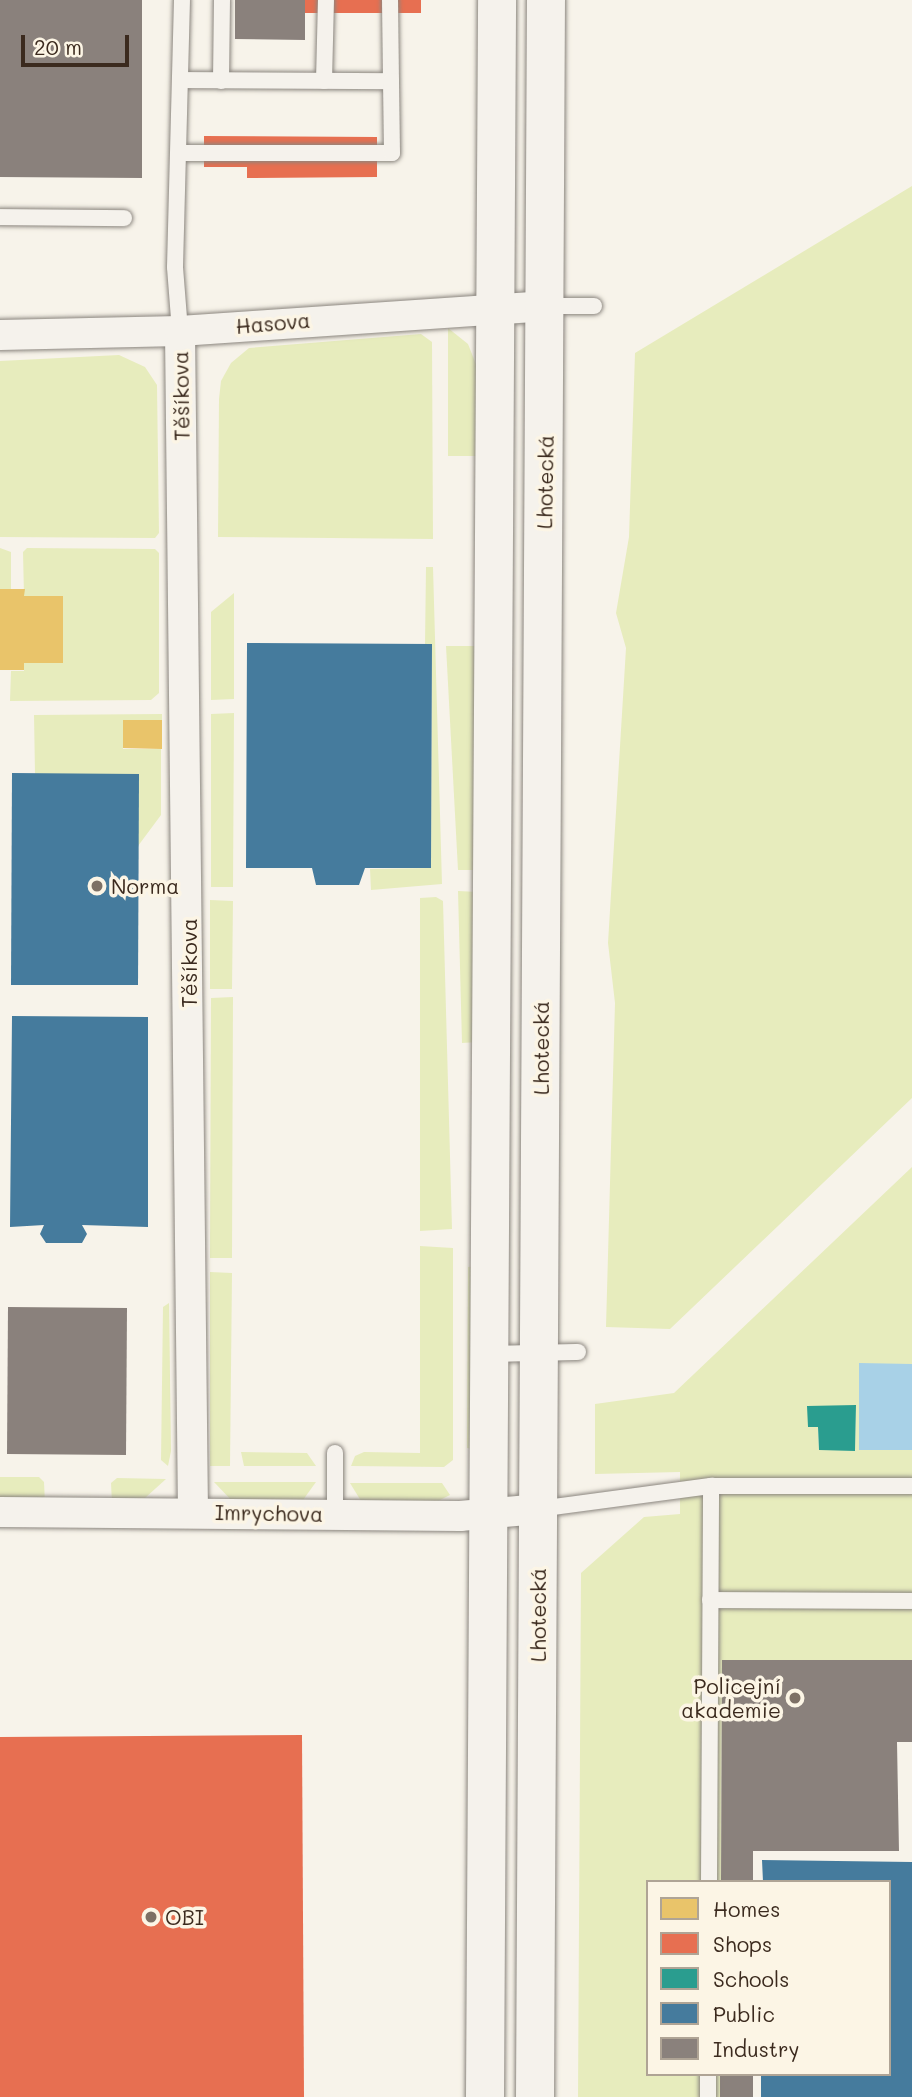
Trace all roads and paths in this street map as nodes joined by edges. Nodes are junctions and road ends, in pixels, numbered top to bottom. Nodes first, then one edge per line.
1 (181, 0) edge
2 (222, 0) edge
3 (326, 0) edge
4 (390, 0) edge
5 (498, 0) edge
6 (546, 0) edge
7 (180, 79) junction
8 (222, 81) junction
9 (324, 81) junction
10 (391, 81) junction
11 (179, 153) junction
12 (0, 217) edge
13 (124, 218) dead end
14 (547, 306) junction
15 (594, 306) dead end
16 (496, 308) junction
17 (180, 331) junction
18 (0, 335) edge
19 (578, 1352) dead end
20 (488, 1354) junction
21 (541, 1354) junction
22 (335, 1453) dead end
23 (711, 1486) junction
24 (912, 1486) edge
25 (538, 1509) junction
26 (193, 1511) junction
27 (0, 1513) edge
28 (335, 1514) junction
29 (487, 1515) junction
30 (710, 1601) junction
31 (912, 1601) edge
32 (709, 1880) edge
33 (708, 2076) edge
34 (485, 2097) edge
35 (535, 2097) edge
36 (708, 2097) edge

1 - 7 lane
2 - 8 lane
3 - 9 lane
4 - 10 lane
5 - 16 street
6 - 14 street, Lhotecká
7 - 8 lane
7 - 11 lane
8 - 9 lane
9 - 10 lane
10 - 11 lane
11 - 17 lane
12 - 13 lane
14 - 15 lane
14 - 16 street, Hasova
14 - 21 street, Lhotecká
16 - 17 street, Hasova
16 - 20 street
17 - 18 street, Hasova
17 - 26 street, Těšíkova
19 - 21 lane
20 - 21 lane
20 - 29 street
21 - 25 street, Lhotecká
22 - 28 lane
23 - 24 lane
23 - 25 lane
23 - 30 lane
25 - 29 street, Imrychova
25 - 35 street, Lhotecká
26 - 27 street, Imrychova
26 - 28 street, Imrychova
28 - 29 street, Imrychova
29 - 34 street
30 - 31 lane
30 - 32 lane
33 - 36 lane

